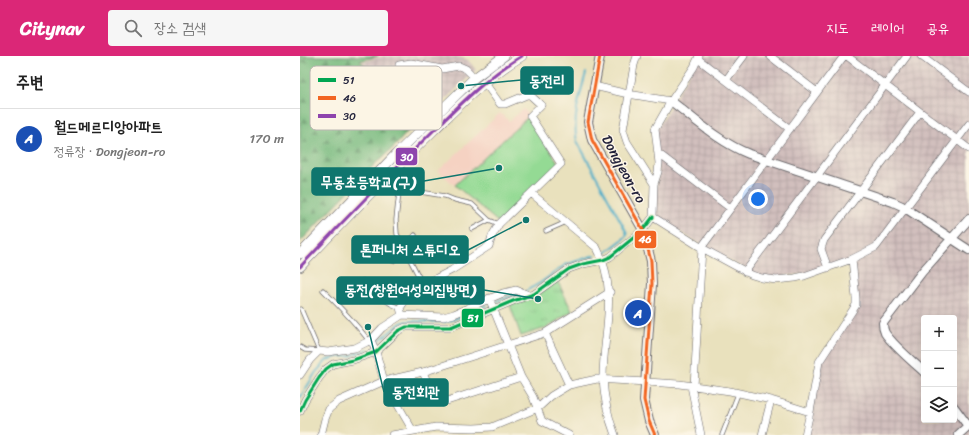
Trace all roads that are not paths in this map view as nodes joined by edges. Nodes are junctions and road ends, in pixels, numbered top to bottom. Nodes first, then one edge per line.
1 (504, 56) edge
2 (522, 56) edge
3 (637, 56) edge
4 (744, 56) edge
5 (770, 56) edge
6 (846, 56) edge
7 (906, 56) edge
8 (921, 56) edge
9 (599, 57) edge
10 (698, 57) edge
11 (399, 65) dead end
12 (426, 66) edge
13 (442, 69) edge
14 (470, 73) dead end
15 (726, 80) junction
16 (885, 85) junction
17 (487, 86) dead end
18 (594, 86) junction
19 (817, 92) junction
20 (969, 92) edge
21 (628, 94) junction
22 (671, 101) junction
23 (442, 109) edge
24 (920, 112) junction
25 (442, 122) edge
26 (969, 124) edge
27 (790, 129) junction
28 (421, 130) edge
29 (434, 130) edge
30 (957, 140) junction
31 (969, 149) edge
32 (659, 154) junction
33 (403, 160) junction
34 (767, 160) junction
35 (817, 176) junction
36 (654, 184) junction
37 (400, 187) junction
38 (861, 191) junction
39 (531, 193) junction
40 (730, 208) junction
41 (905, 208) junction
42 (653, 217) junction
43 (969, 219) edge
44 (489, 220) junction
45 (564, 220) junction
46 (499, 224) junction
47 (472, 229) dead end
48 (643, 230) junction
49 (546, 231) dead end
50 (415, 235) dead end
51 (952, 239) junction
52 (404, 248) junction
53 (702, 248) junction
54 (969, 250) edge
55 (300, 254) edge
56 (852, 259) junction
57 (603, 260) junction
58 (393, 261) dead end
59 (300, 267) edge
60 (828, 268) junction
61 (745, 272) junction
62 (363, 282) dead end
63 (423, 285) junction
64 (323, 290) dead end
65 (610, 292) junction
66 (532, 295) junction
67 (489, 298) junction
68 (301, 309) dead end
69 (494, 309) junction
70 (401, 311) junction
71 (302, 316) edge
72 (545, 333) junction
73 (370, 340) junction
74 (508, 344) junction
75 (300, 347) edge
76 (318, 351) junction
77 (376, 352) junction
78 (303, 365) edge
79 (921, 369) edge
80 (423, 372) junction
81 (300, 375) edge
82 (521, 377) junction
83 (603, 378) junction
84 (384, 381) junction
85 (645, 382) junction
86 (569, 385) junction
87 (692, 386) junction
88 (738, 394) junction
89 (771, 400) junction
90 (538, 408) junction
91 (300, 411) edge
92 (957, 411) edge
93 (810, 412) junction
94 (969, 425) edge
95 (414, 431) junction
96 (321, 435) edge
97 (392, 435) edge
98 (569, 435) edge
99 (616, 435) edge
100 (655, 435) edge
101 (700, 435) edge
102 (722, 435) edge
103 (762, 435) edge
104 (805, 435) edge
105 (958, 435) edge

1 - 23 main road
2 - 25 main road
3 - 21 street
4 - 15 street
5 - 19 street
6 - 16 street
6 - 19 street
7 - 16 street
8 - 20 street
9 - 18 street, Dongjeon-ro
10 - 15 street
10 - 22 street
11 - 12 street
13 - 14 street
15 - 27 street
16 - 24 street
16 - 35 street
17 - 39 street
18 - 21 street
18 - 48 street, Dongjeon-ro
19 - 27 street
21 - 22 street
21 - 36 street
22 - 32 street
22 - 34 street
24 - 30 street
24 - 38 street
26 - 30 street
27 - 34 street
28 - 55 main road
29 - 33 main road
30 - 31 street
30 - 41 street
32 - 36 street
32 - 40 street
33 - 37 lane
33 - 59 main road
34 - 35 street
34 - 40 street
35 - 38 street
35 - 61 street
36 - 42 street
37 - 44 lane
37 - 52 lane
38 - 41 street
38 - 60 street
39 - 45 street
39 - 46 street
40 - 53 street
41 - 51 street
41 - 56 street
42 - 48 street
42 - 53 street
43 - 51 street
44 - 46 lane
44 - 47 lane
45 - 49 lane
45 - 57 street
46 - 63 street
48 - 57 street
48 - 85 street, Dongjeon-ro
50 - 52 lane
51 - 54 street
51 - 79 street
52 - 58 lane
52 - 63 lane
53 - 61 street
53 - 87 street
56 - 60 street
56 - 93 street
57 - 65 street
57 - 66 street
60 - 61 street
62 - 70 lane
63 - 70 street
64 - 73 lane
65 - 72 street
65 - 83 street
66 - 67 street
66 - 69 street
67 - 69 street
67 - 70 street
68 - 71 lane
69 - 74 street
69 - 77 street
70 - 73 street
71 - 76 lane
72 - 74 street
72 - 86 street
73 - 76 street
73 - 77 street
74 - 80 street
74 - 82 street
75 - 76 lane
76 - 78 street
77 - 84 street
77 - 91 street
78 - 81 street
80 - 82 street
80 - 84 street
82 - 90 street
83 - 85 street
83 - 86 street
83 - 99 street
84 - 95 street
84 - 96 street
85 - 87 street
85 - 100 street, Dongjeon-ro
86 - 90 street
87 - 88 street
87 - 101 street
88 - 89 street
88 - 102 lane
89 - 93 street
89 - 103 street
90 - 95 street
90 - 98 street
92 - 94 street
93 - 104 street
94 - 105 street
95 - 97 street

